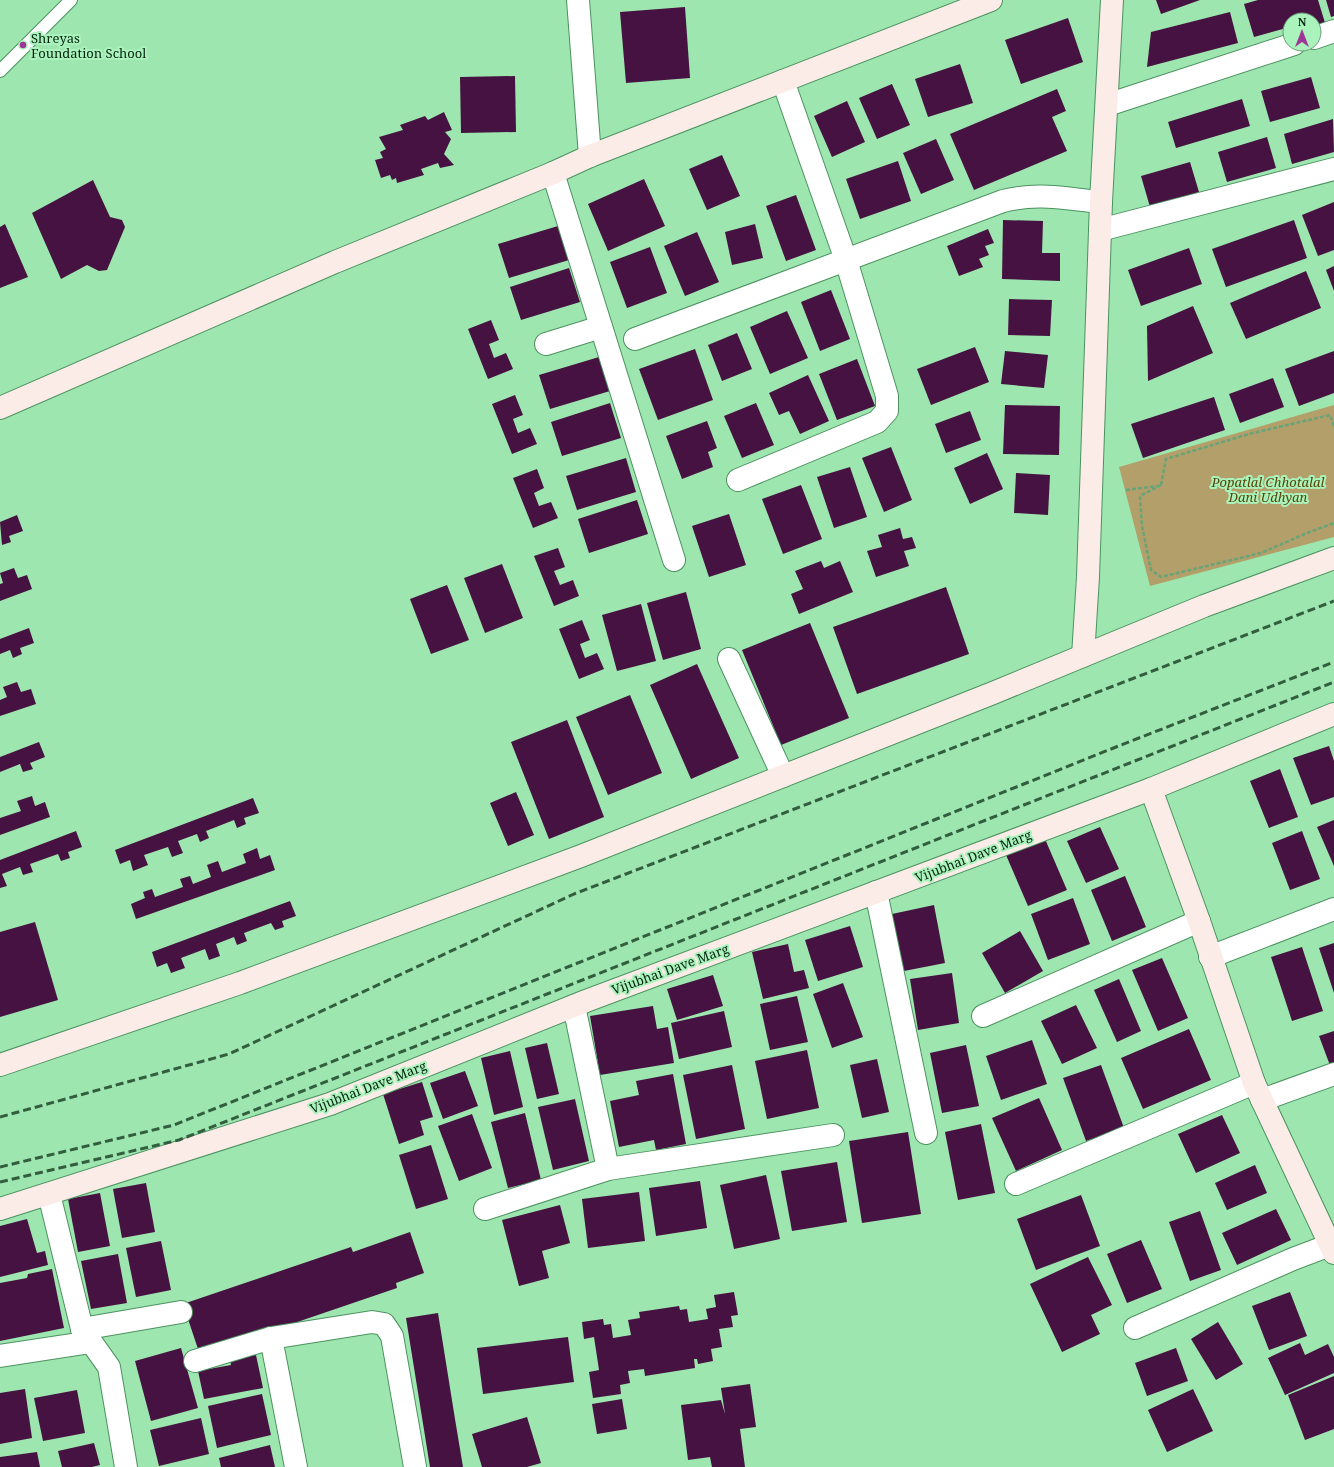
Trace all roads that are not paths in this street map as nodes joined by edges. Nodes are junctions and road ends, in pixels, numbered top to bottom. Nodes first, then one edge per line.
1 (71, 0) edge
2 (578, 0) edge
3 (991, 0) edge
4 (1112, 0) edge
5 (1334, 31) edge
6 (1322, 35) edge
7 (1282, 48) edge
8 (0, 71) edge
9 (783, 81) junction
10 (1107, 105) junction
11 (590, 156) junction
12 (1334, 169) edge
13 (554, 173) junction
14 (1101, 202) junction
15 (1100, 230) junction
16 (846, 260) junction
17 (601, 327) junction
18 (635, 339) dead end
19 (546, 344) dead end
20 (0, 408) edge
21 (738, 480) dead end
22 (1334, 558) edge
23 (674, 560) dead end
24 (1083, 656) junction
25 (730, 659) dead end
26 (1334, 714) edge
27 (783, 776) junction
28 (1151, 789) junction
29 (876, 892) junction
30 (1334, 909) edge
31 (1199, 921) junction
32 (1210, 957) junction
33 (574, 1006) junction
34 (983, 1016) dead end
35 (0, 1065) edge
36 (1334, 1074) edge
37 (1258, 1091) junction
38 (926, 1134) dead end
39 (833, 1135) dead end
40 (608, 1169) junction
41 (1016, 1184) dead end
42 (49, 1194) junction
43 (0, 1209) edge
44 (485, 1209) dead end
45 (1332, 1249) edge
46 (181, 1312) dead end
47 (1134, 1328) dead end
48 (87, 1335) junction
49 (271, 1338) junction
50 (0, 1356) edge
51 (196, 1360) dead end
52 (126, 1467) edge
53 (296, 1467) edge
54 (415, 1467) edge

1 - 8 lane
2 - 11 street
3 - 9 street
4 - 10 street
5 - 6 street
7 - 10 street
9 - 11 street
9 - 16 street
10 - 14 street
11 - 13 street
12 - 15 street
13 - 17 street
13 - 20 street
14 - 15 street
14 - 16 street
15 - 24 street
16 - 18 street
16 - 21 street
17 - 19 street
17 - 23 street
22 - 24 street
24 - 27 street
25 - 27 street
26 - 28 street, Vijubhai Dave Marg
27 - 35 street
28 - 29 street, Vijubhai Dave Marg
28 - 31 street
29 - 33 street, Vijubhai Dave Marg
29 - 38 street
30 - 32 street
31 - 32 street
31 - 34 street
32 - 37 street
33 - 40 street
33 - 42 street, Vijubhai Dave Marg
36 - 37 street
37 - 41 street
37 - 45 street
39 - 40 street
40 - 44 street
42 - 43 street, Vijubhai Dave Marg
42 - 48 street
45 - 47 street
46 - 48 street
48 - 50 street
48 - 52 street
49 - 51 street
49 - 53 street
49 - 54 street

